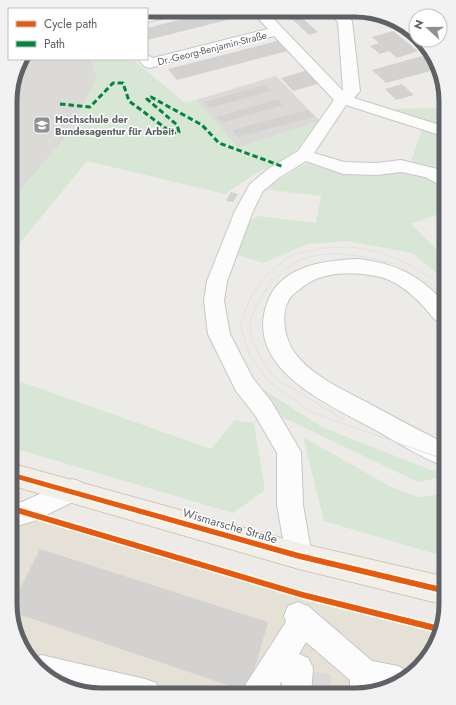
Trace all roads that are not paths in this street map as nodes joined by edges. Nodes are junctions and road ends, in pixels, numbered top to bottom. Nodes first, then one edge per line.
1 (264, 17) edge
2 (341, 17) edge
3 (279, 31) junction
4 (147, 60) edge
5 (342, 99) junction
6 (439, 130) edge
7 (304, 155) junction
8 (439, 178) edge
9 (439, 310) edge
10 (439, 452) edge
11 (17, 476) edge
12 (72, 490) junction
13 (17, 515) edge
14 (299, 556) junction
15 (439, 589) edge
16 (52, 673) edge
17 (387, 682) edge
18 (364, 684) edge
19 (119, 688) edge
20 (261, 688) edge

1 - 3 street, Dr.-Georg-Benjamin-Straße
2 - 5 street
3 - 4 street, Dr.-Georg-Benjamin-Straße
3 - 5 street, Dr.-Georg-Benjamin-Straße
5 - 6 street
5 - 7 street
7 - 8 street
7 - 14 street
9 - 10 street
11 - 12 main road, Wismarsche Straße
12 - 13 street
12 - 14 main road, Wismarsche Straße
14 - 15 main road, Wismarsche Straße
16 - 19 street
17 - 18 street
18 - 20 street

